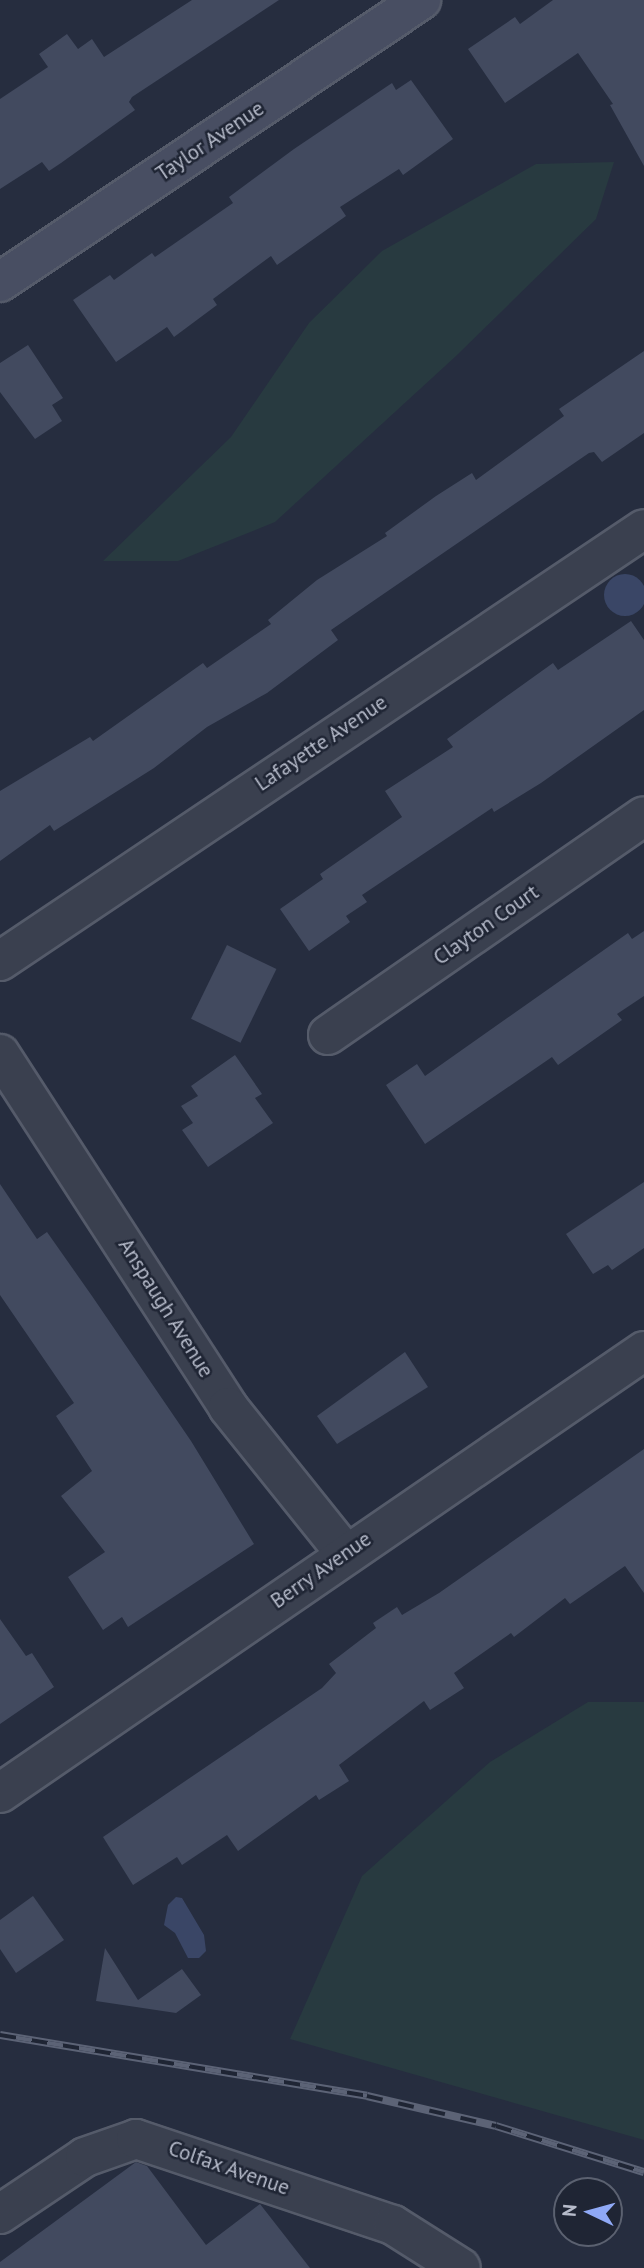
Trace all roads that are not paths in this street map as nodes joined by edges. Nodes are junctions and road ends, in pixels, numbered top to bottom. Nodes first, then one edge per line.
1 (421, 0) edge
2 (0, 282) edge
3 (644, 529) edge
4 (644, 816) edge
5 (0, 961) edge
6 (328, 1035) dead end
7 (0, 1054) edge
8 (644, 1351) edge
9 (345, 1553) junction
10 (0, 1793) edge
11 (0, 2214) edge
12 (461, 2268) edge

1 - 2 street, Taylor Avenue
3 - 5 street, Lafayette Avenue
4 - 6 street, Clayton Court
7 - 9 street, Anspaugh Avenue
8 - 9 street, Berry Avenue
9 - 10 street, Berry Avenue
11 - 12 street, Colfax Avenue

